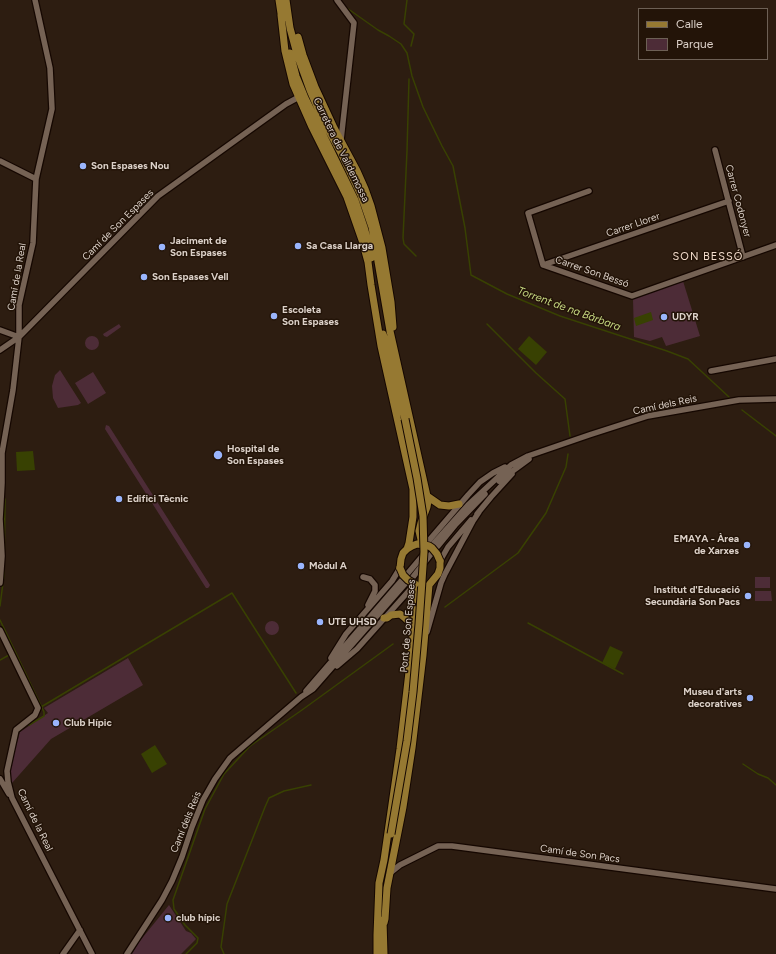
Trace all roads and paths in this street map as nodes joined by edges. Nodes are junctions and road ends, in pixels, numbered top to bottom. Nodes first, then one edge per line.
1 (35, 0) edge
2 (279, 0) edge
3 (287, 0) edge
4 (337, 0) edge
5 (281, 15) junction
6 (299, 97) junction
7 (341, 140) junction
8 (715, 150) dead end
9 (0, 161) edge
10 (36, 179) junction
11 (589, 191) dead end
12 (728, 202) junction
13 (776, 245) edge
14 (743, 257) junction
15 (543, 265) junction
16 (0, 330) edge
17 (387, 333) junction
18 (19, 337) junction
19 (0, 350) edge
20 (396, 355) junction
21 (776, 359) edge
22 (711, 371) dead end
23 (776, 399) edge
24 (395, 404) junction
25 (538, 453) junction
26 (521, 464) junction
27 (511, 465) junction
28 (1, 483) edge
29 (428, 496) junction
30 (459, 504) junction
31 (479, 512) junction
32 (426, 548) junction
33 (407, 549) junction
34 (440, 561) junction
35 (400, 568) junction
36 (363, 577) dead end
37 (413, 580) junction
38 (432, 581) junction
39 (403, 582) dead end
40 (0, 583) edge
41 (363, 614) junction
42 (384, 618) junction
43 (0, 630) edge
44 (424, 640) junction
45 (411, 655) junction
46 (328, 669) junction
47 (0, 779) edge
48 (12, 798) junction
49 (392, 834) junction
50 (389, 873) junction
51 (776, 890) edge
52 (379, 898) junction
53 (384, 923) junction
54 (80, 930) junction
55 (63, 954) edge
56 (92, 954) edge
57 (127, 954) edge
58 (377, 954) edge
59 (384, 954) edge

1 - 10 street, Camí de la Real
2 - 5 main road, Carretera de Valldemossa
3 - 7 main road
3 - 17 main road, Carretera de Valldemossa
4 - 7 street
5 - 6 main road
5 - 17 main road, Carretera de Valldemossa
6 - 18 street, Camí de Son Espases
6 - 24 main road
7 - 20 main road
8 - 12 street, Carrer Codonyer
9 - 10 street
10 - 18 street, Camí de la Real
11 - 15 street, Carrer Son Bessó
12 - 14 street, Carrer Codonyer
12 - 15 street, Carrer Llorer
13 - 14 street, Carrer Son Bessó
14 - 15 street, Carrer Son Bessó
16 - 18 street
17 - 20 main road
17 - 24 main road
17 - 49 main road, Pont de Son Espases, bridge
18 - 19 street, Camí de Son Espases
18 - 28 street, Camí de la Real
20 - 29 main road
21 - 22 street
23 - 25 street, Camí dels Reis
24 - 33 main road
25 - 26 street, Camí dels Reis
25 - 27 street, Camí dels Reis
26 - 27 street, Camí dels Reis
26 - 31 street
27 - 30 street
28 - 40 street, Camí de la Real
29 - 30 main road
29 - 32 main road
30 - 32 street
31 - 34 street
31 - 44 street
32 - 33 main road
32 - 34 main road, bridge
32 - 37 street
33 - 35 main road
34 - 38 main road
35 - 37 main road, bridge
35 - 41 street
36 - 41 street
37 - 38 main road
37 - 42 street
37 - 45 main road
38 - 44 main road
39 - 46 street, Camí dels Reis
41 - 46 street
42 - 45 main road
42 - 46 street
43 - 48 street, Camí de la Real
44 - 50 main road
45 - 52 main road
46 - 57 street, Camí dels Reis
47 - 48 street
48 - 54 street, Camí de la Real
49 - 52 main road
49 - 53 main road
50 - 51 street, Camí de Son Pacs
50 - 53 main road
52 - 58 main road
53 - 59 main road
54 - 55 street
54 - 56 street, Camí de la Real

